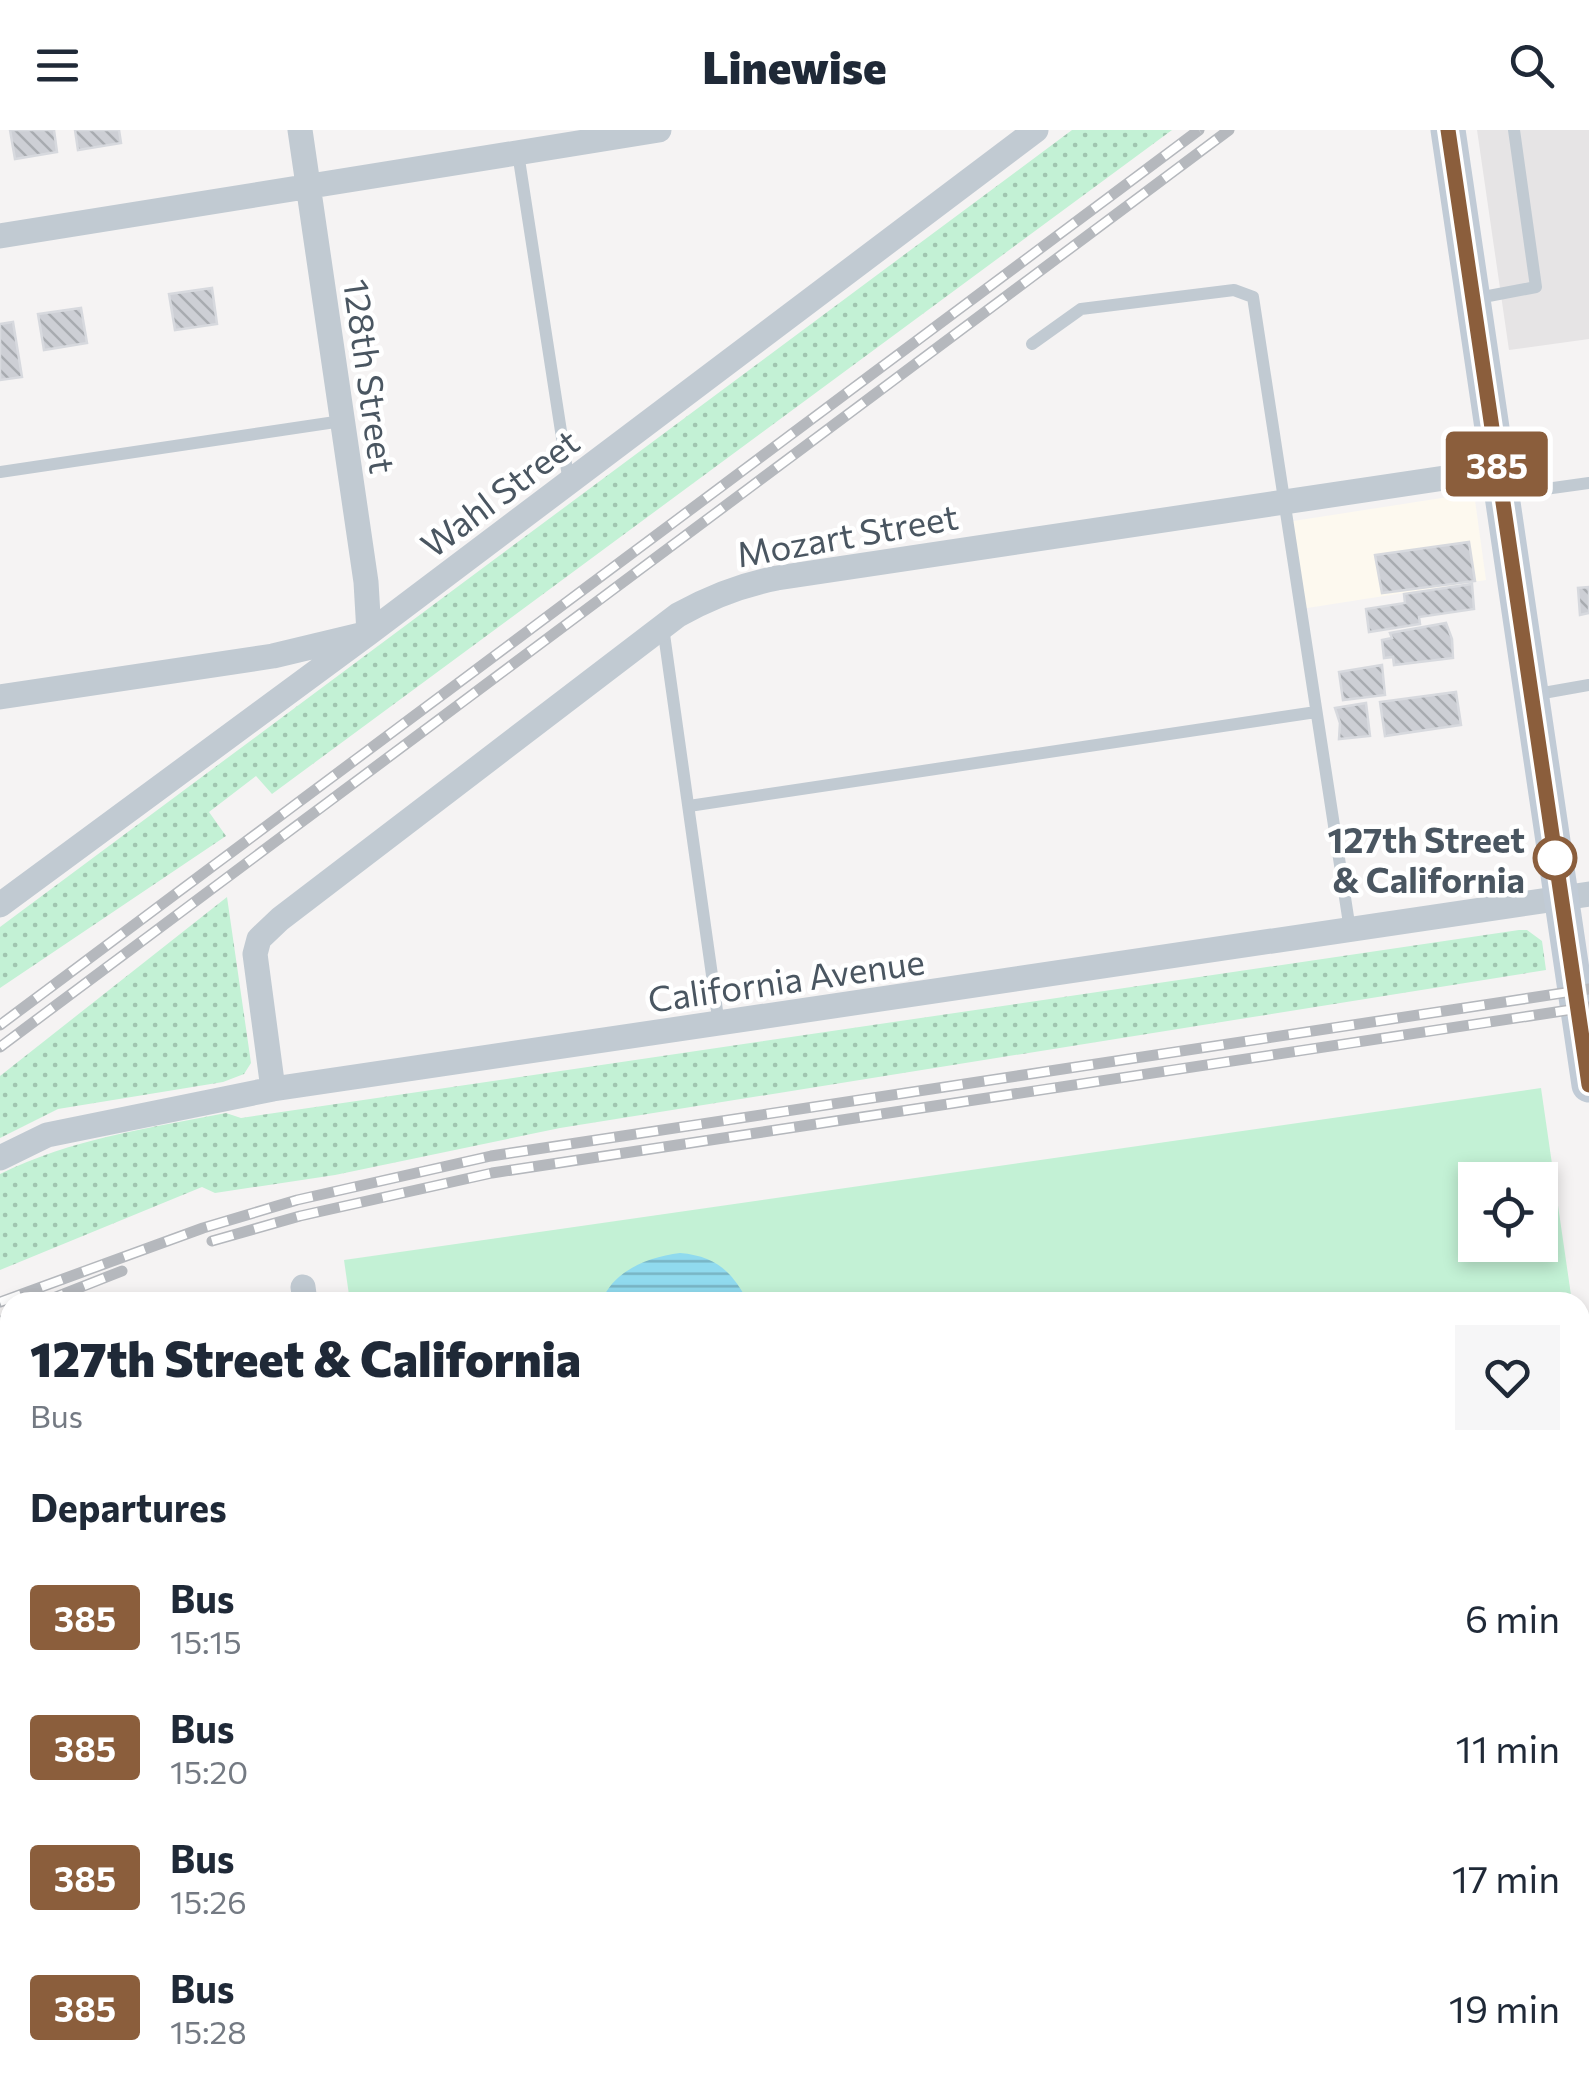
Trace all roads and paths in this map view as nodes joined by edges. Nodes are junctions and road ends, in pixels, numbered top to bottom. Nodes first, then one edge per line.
1 (300, 130) edge
2 (659, 130) edge
3 (1036, 130) edge
4 (1448, 130) edge
5 (1514, 130) edge
6 (1003, 142) edge
7 (518, 153) junction
8 (308, 186) junction
9 (0, 236) edge
10 (1473, 299) junction
11 (1032, 344) dead end
12 (342, 420) junction
13 (0, 472) edge
14 (1500, 482) junction
15 (569, 483) junction
16 (1589, 483) edge
17 (1284, 502) junction
18 (663, 627) junction
19 (370, 633) junction
20 (1589, 685) edge
21 (1531, 695) junction
22 (0, 697) edge
23 (1316, 712) junction
24 (689, 806) junction
25 (1575, 896) edge
26 (0, 905) edge
27 (1350, 930) junction
28 (720, 1024) junction
29 (1589, 1082) edge
30 (274, 1089) junction
31 (0, 1158) edge

1 - 8 street, 128th Street
2 - 7 street
3 - 6 street, Wahl Street
4 - 10 main road
5 - 10 lane
6 - 15 street, Wahl Street
7 - 8 street
7 - 15 lane
8 - 9 street
8 - 12 street, 128th Street
10 - 14 main road
11 - 17 lane
12 - 13 lane
12 - 19 street, 128th Street
14 - 16 lane
14 - 17 street, Mozart Street
14 - 21 main road
15 - 19 street, Wahl Street
17 - 18 street, Mozart Street
17 - 23 lane
18 - 24 lane
18 - 30 street, Mozart Street
19 - 22 street
19 - 26 street, Wahl Street
20 - 21 lane
21 - 25 main road
23 - 24 lane
23 - 27 lane
24 - 28 lane
25 - 27 street, California Avenue
25 - 29 main road
27 - 28 street, California Avenue
28 - 30 street, California Avenue
30 - 31 street, California Avenue

